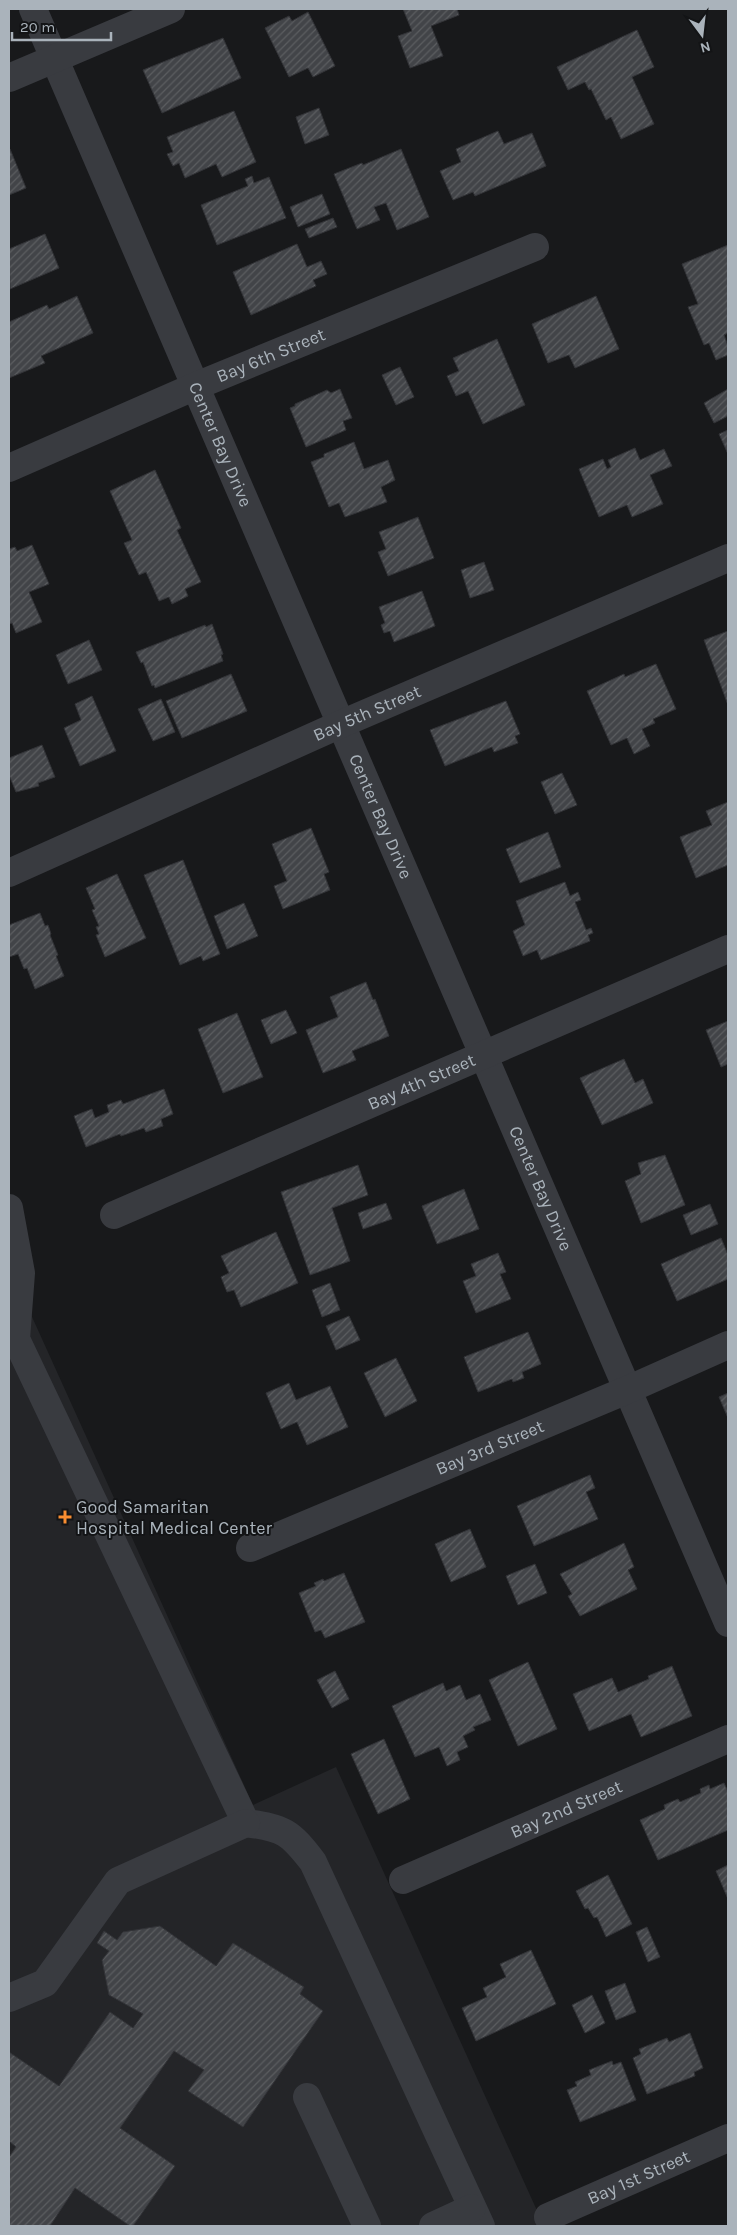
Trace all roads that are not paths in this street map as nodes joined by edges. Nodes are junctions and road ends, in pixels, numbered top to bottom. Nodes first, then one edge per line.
1 (33, 9) edge
2 (171, 9) edge
3 (54, 58) junction
4 (9, 78) edge
5 (535, 246) dead end
6 (196, 386) junction
7 (9, 468) edge
8 (728, 558) edge
9 (341, 724) junction
10 (9, 873) edge
11 (728, 949) edge
12 (485, 1055) junction
13 (9, 1208) edge
14 (114, 1215) dead end
15 (12, 1341) edge
16 (728, 1345) edge
17 (626, 1390) junction
18 (250, 1548) dead end
19 (728, 1623) edge
20 (728, 1739) edge
21 (246, 1823) junction
22 (403, 1880) dead end
23 (9, 1998) edge
24 (307, 2097) dead end
25 (728, 2138) edge
26 (476, 2217) edge
27 (548, 2218) dead end
28 (367, 2226) edge
29 (433, 2226) edge

1 - 3 street, Center Bay Drive
2 - 3 street
3 - 4 street
3 - 6 street, Center Bay Drive
5 - 6 street, Bay 6th Street
6 - 7 street, Bay 6th Street
6 - 9 street, Center Bay Drive
8 - 9 street, Bay 5th Street
9 - 10 street, Bay 5th Street
9 - 12 street, Center Bay Drive
11 - 12 street, Bay 4th Street
12 - 14 street, Bay 4th Street
12 - 17 street, Center Bay Drive
13 - 15 street
15 - 21 street
16 - 17 street, Bay 3rd Street
17 - 18 street, Bay 3rd Street
17 - 19 street, Center Bay Drive
20 - 22 street, Bay 2nd Street
21 - 23 street
21 - 26 street
24 - 28 street
25 - 27 street, Bay 1st Street
26 - 29 street

